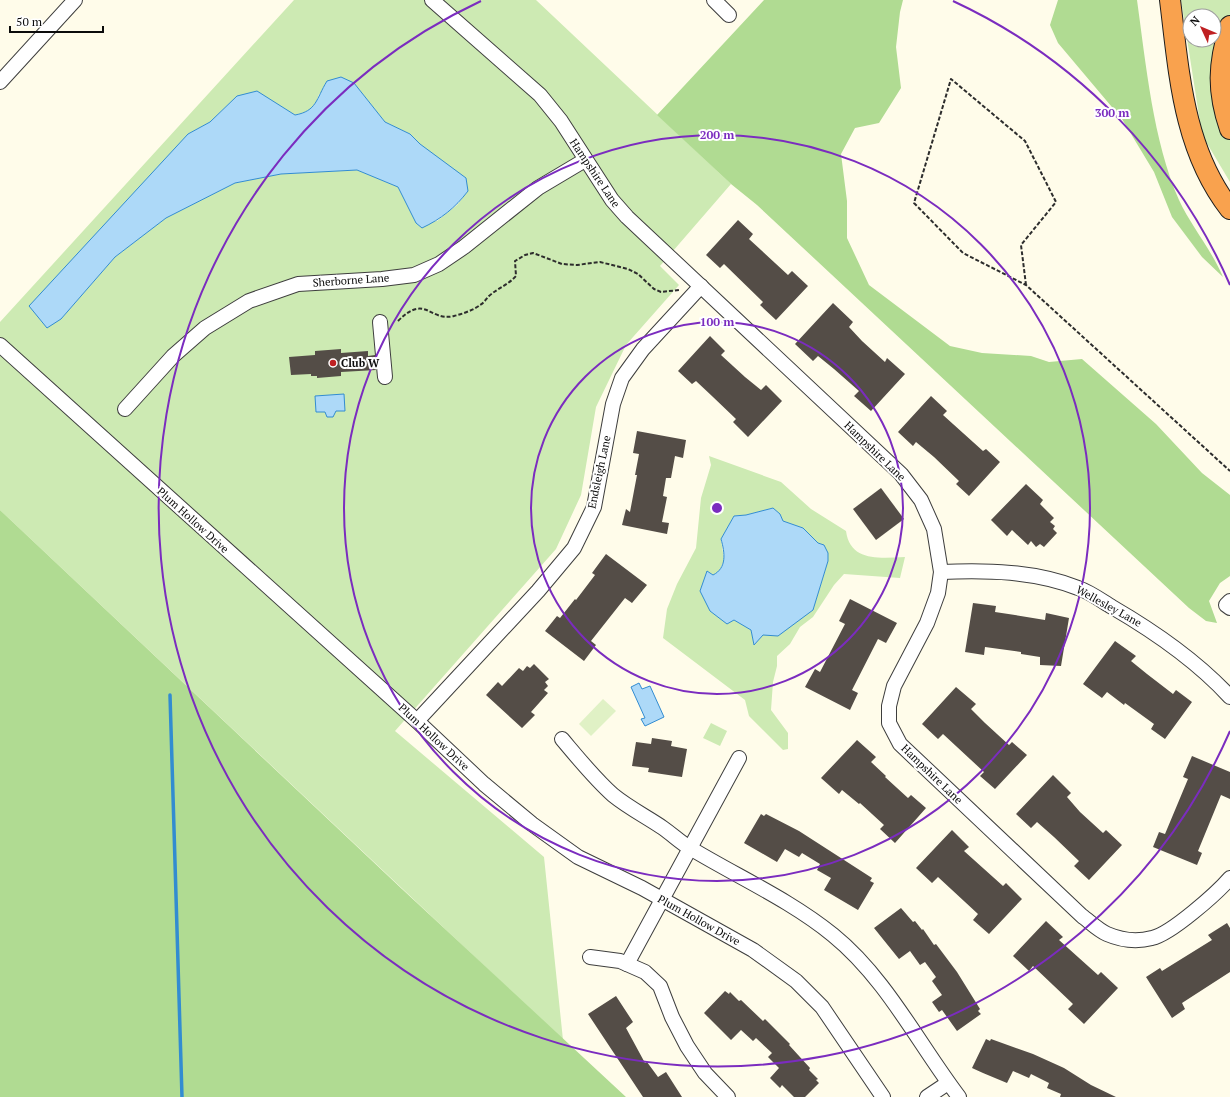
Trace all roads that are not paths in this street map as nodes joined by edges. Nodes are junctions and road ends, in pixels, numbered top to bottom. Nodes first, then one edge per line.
1 (75, 0) edge
2 (432, 0) edge
3 (714, 0) edge
4 (1170, 0) edge
5 (729, 15) dead end
6 (1230, 26) edge
7 (0, 82) edge
8 (1230, 129) edge
9 (585, 160) junction
10 (1230, 209) edge
11 (701, 286) junction
12 (380, 322) dead end
13 (0, 345) edge
14 (385, 377) dead end
15 (126, 409) dead end
16 (941, 572) junction
17 (1230, 601) edge
18 (1230, 608) edge
19 (1230, 697) edge
20 (417, 721) junction
21 (562, 739) dead end
22 (739, 758) dead end
23 (690, 848) junction
24 (1230, 878) edge
25 (662, 899) junction
26 (590, 957) dead end
27 (627, 964) junction
28 (948, 1083) junction
29 (728, 1097) edge
30 (883, 1097) edge
31 (927, 1097) edge
32 (959, 1097) edge

1 - 7 street
2 - 9 street, Hampshire Lane
3 - 5 street
4 - 10 highway
6 - 8 highway
9 - 11 street, Hampshire Lane
9 - 15 street, Sherborne Lane
11 - 16 street, Hampshire Lane
11 - 20 street, Endsleigh Lane
12 - 14 street
13 - 20 street, Plum Hollow Drive
16 - 19 street, Wellesley Lane
16 - 24 street, Hampshire Lane
17 - 18 street
20 - 25 street, Plum Hollow Drive
21 - 23 street
22 - 23 street
23 - 25 street
23 - 28 street
25 - 27 street
25 - 30 street, Plum Hollow Drive
26 - 27 street
27 - 29 street
28 - 31 street
28 - 32 street

